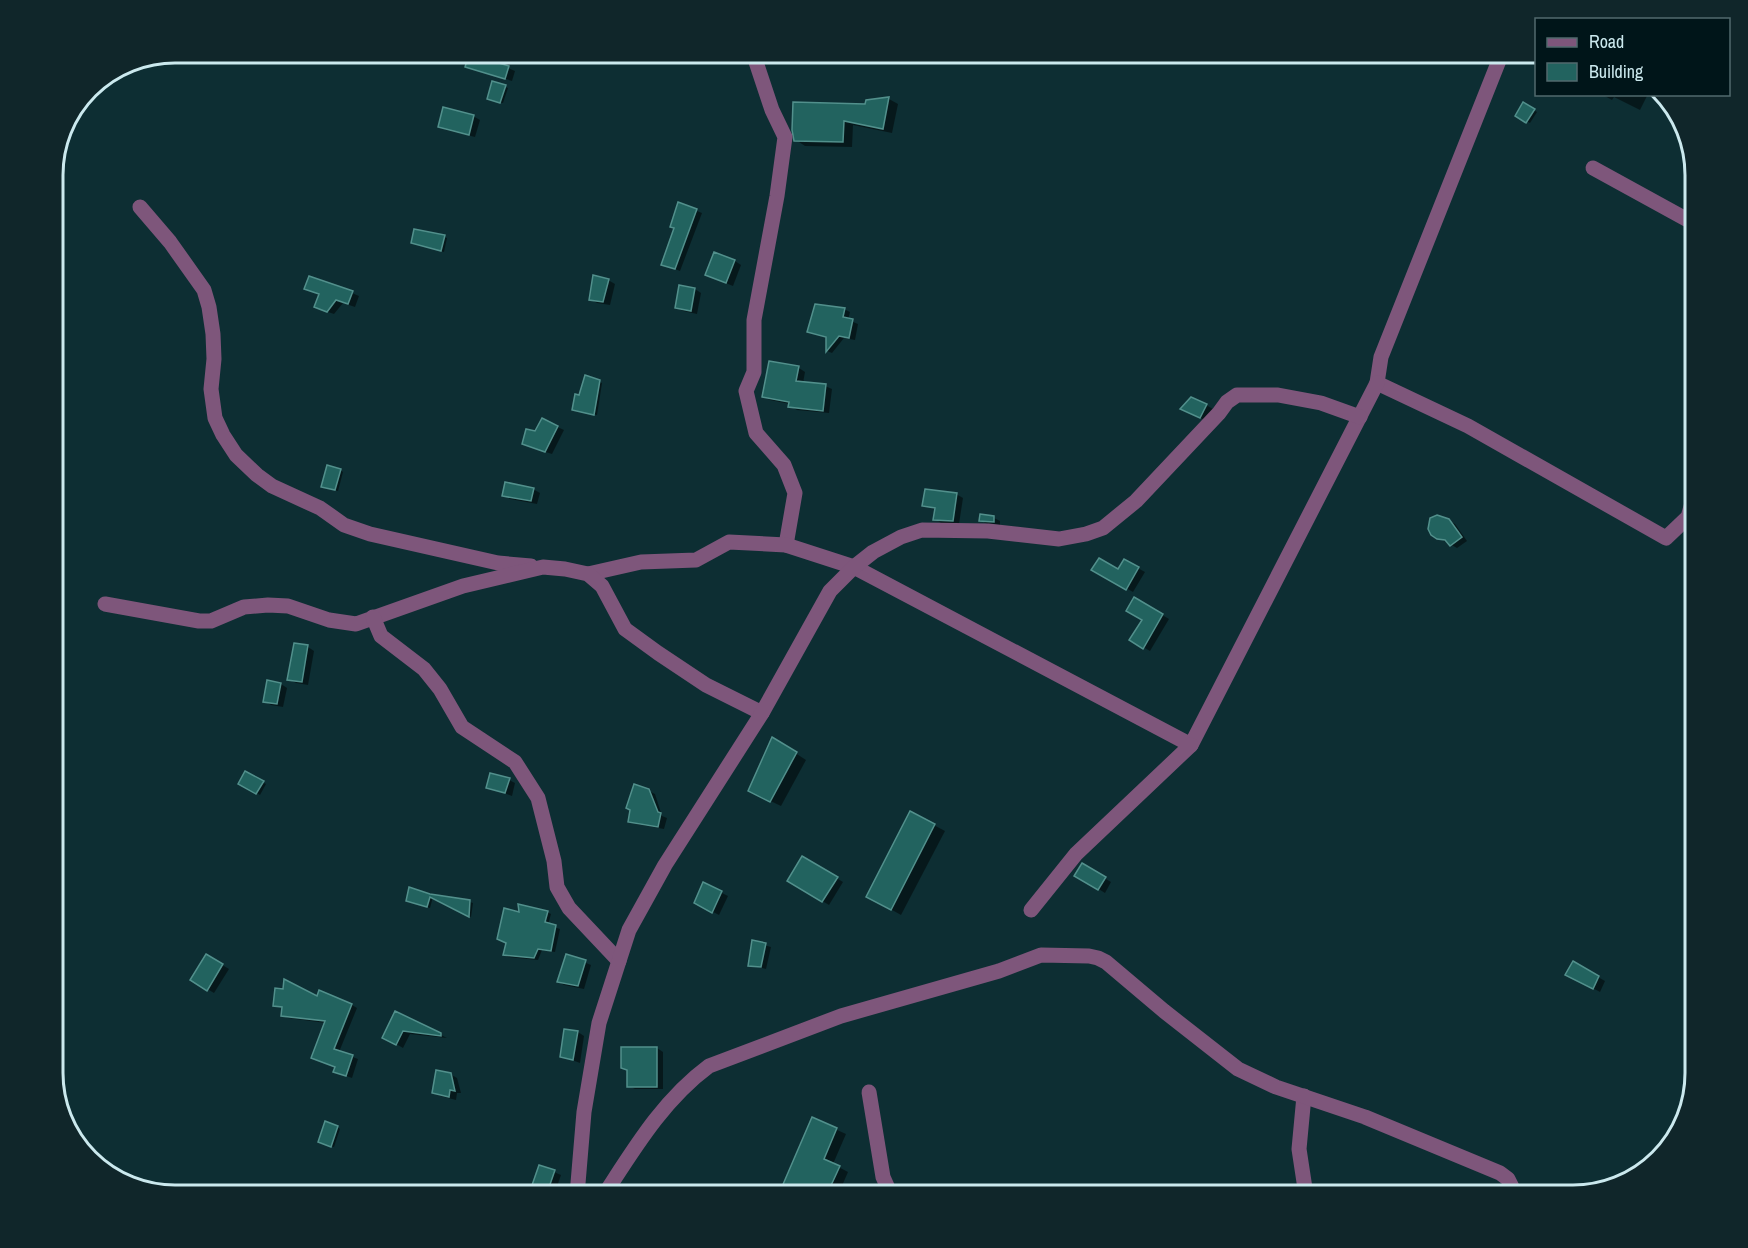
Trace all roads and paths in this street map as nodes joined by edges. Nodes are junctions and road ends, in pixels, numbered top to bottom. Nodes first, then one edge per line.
1 (757, 63) edge
2 (1498, 63) edge
3 (1593, 168) dead end
4 (140, 207) dead end
5 (1685, 219) edge
6 (1377, 383) junction
7 (1360, 417) junction
8 (1685, 520) edge
9 (786, 545) junction
10 (543, 567) junction
11 (854, 567) junction
12 (588, 574) junction
13 (105, 604) dead end
14 (373, 617) junction
15 (762, 713) junction
16 (1191, 745) junction
17 (1031, 910) dead end
18 (619, 961) junction
19 (869, 1092) dead end
20 (1304, 1096) junction
21 (578, 1185) edge
22 (611, 1185) edge
23 (886, 1185) edge
24 (1304, 1185) edge
25 (1511, 1185) edge

1 - 9 street
2 - 6 street
3 - 5 street
4 - 10 street
6 - 7 street
6 - 8 street
7 - 11 street
7 - 16 street
9 - 11 street
9 - 12 street
10 - 12 street
10 - 14 street
11 - 15 street
11 - 16 street
12 - 15 street
13 - 14 street
14 - 18 street
15 - 18 street
16 - 17 street
18 - 21 street
19 - 23 street
20 - 22 street
20 - 24 street
20 - 25 street

